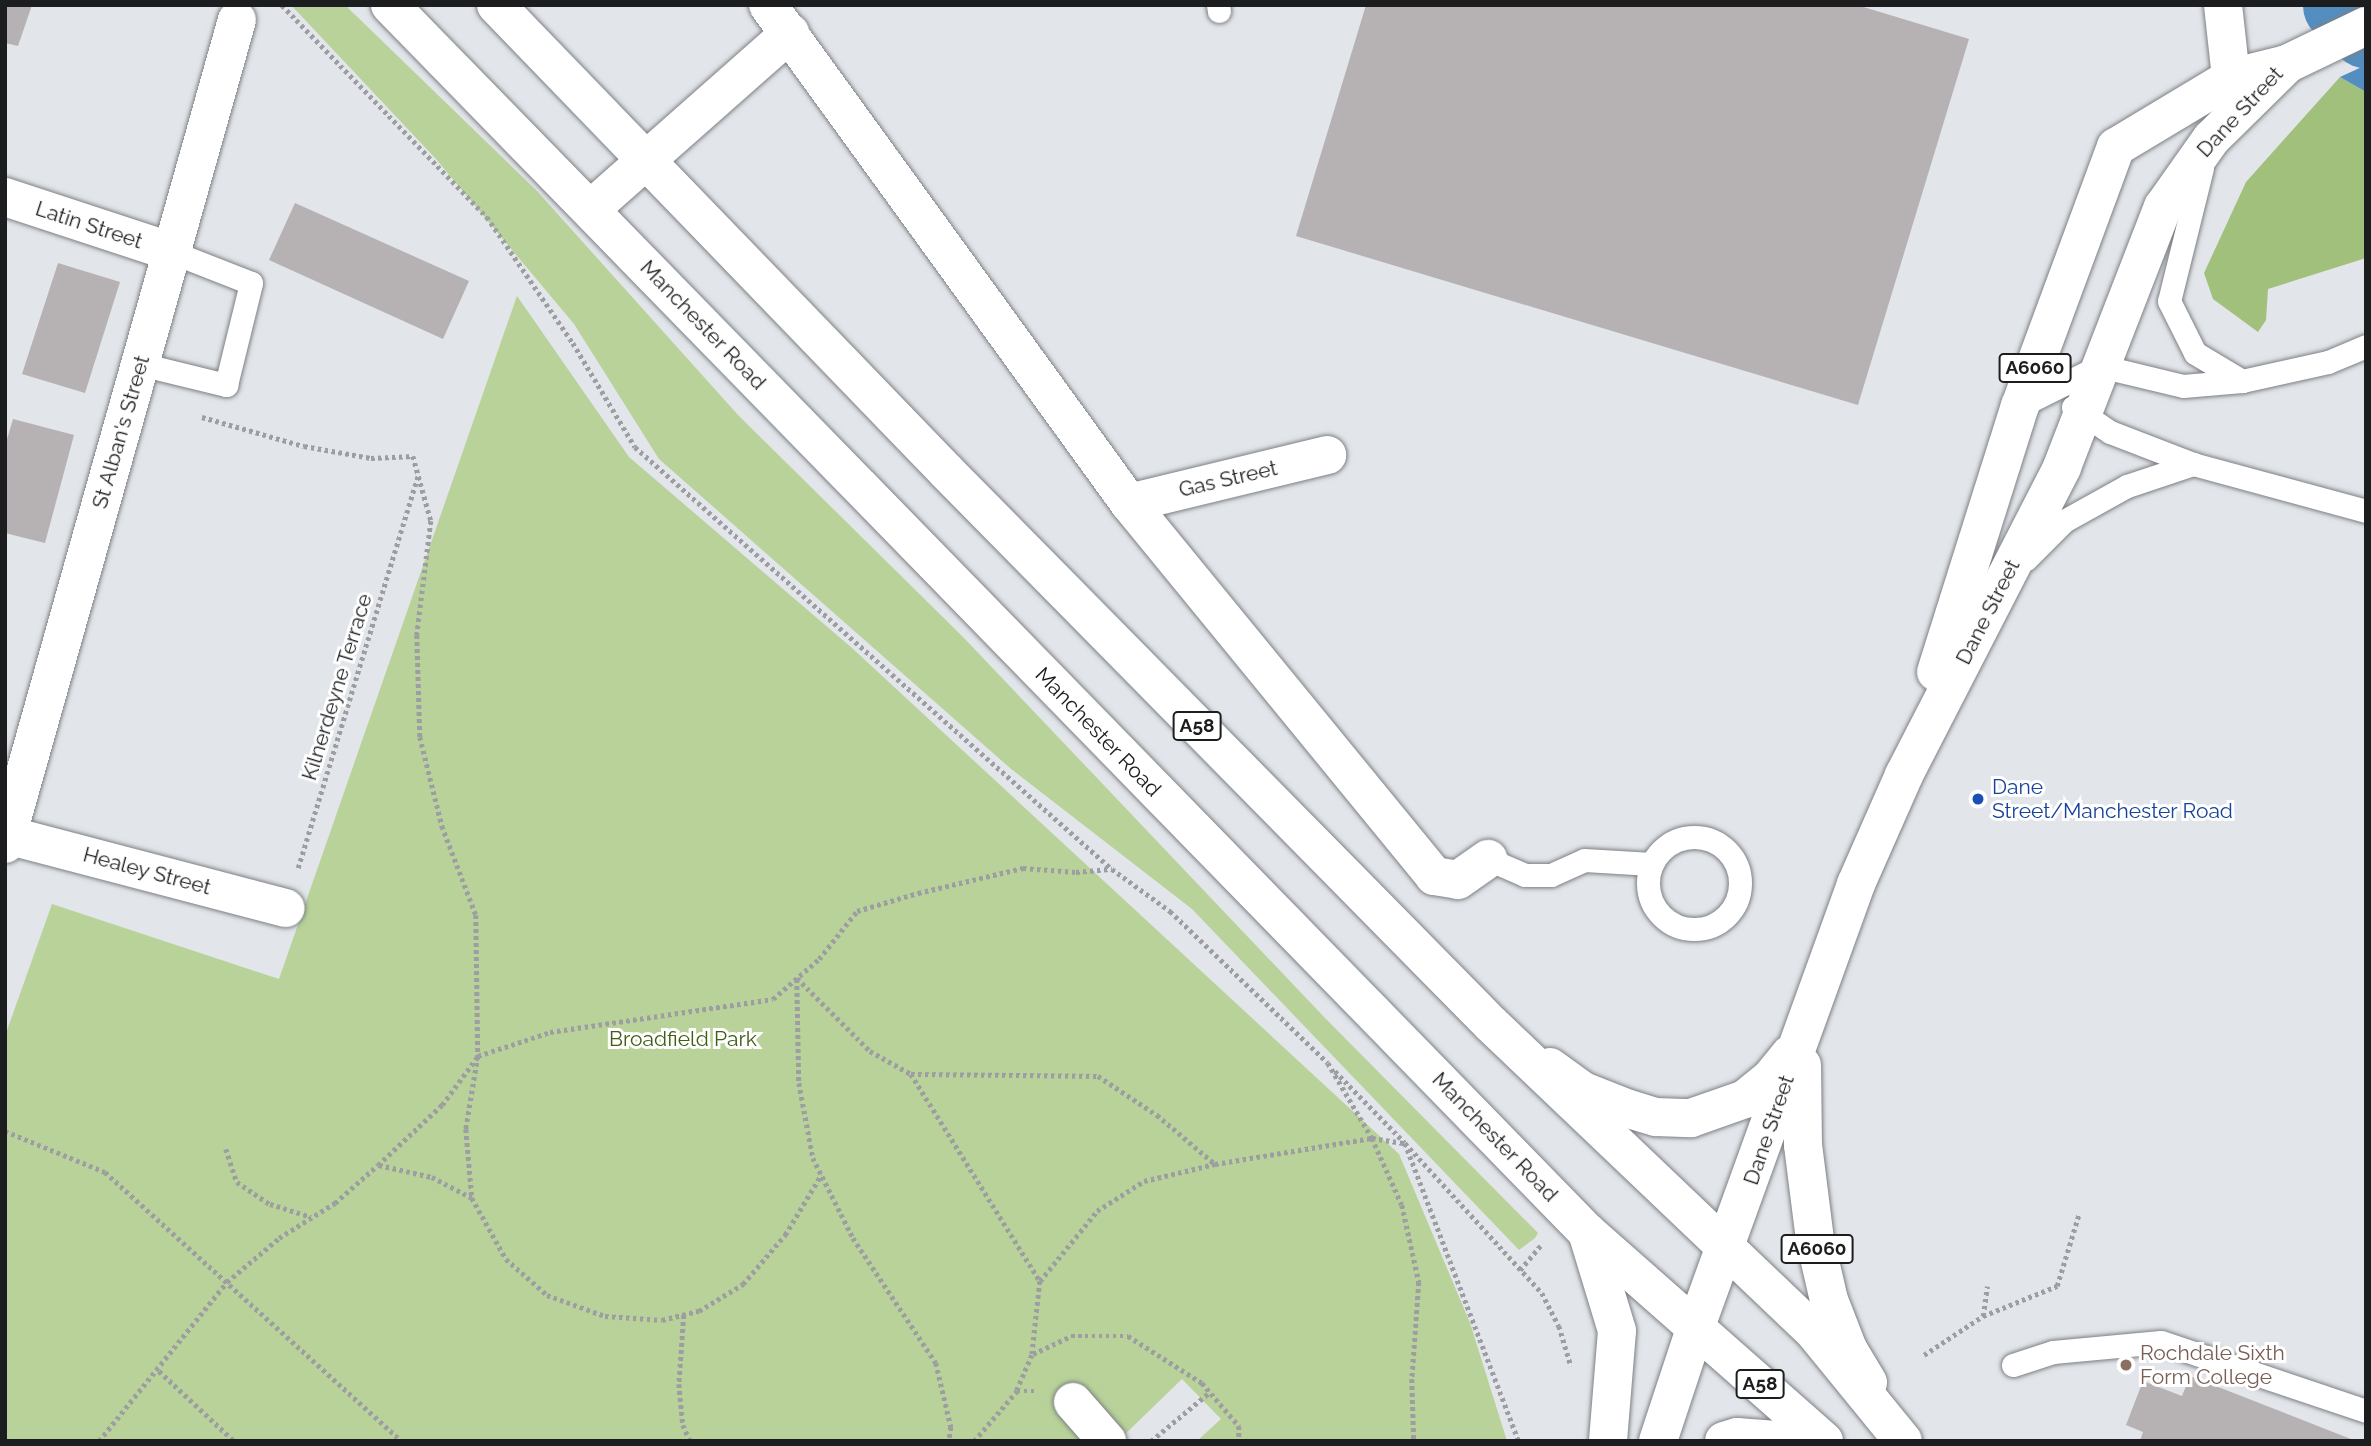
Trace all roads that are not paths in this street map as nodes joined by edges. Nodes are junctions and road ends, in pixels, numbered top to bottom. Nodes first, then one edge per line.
1 (390, 5) edge
2 (496, 5) edge
3 (2223, 5) edge
4 (779, 19) edge
5 (237, 20) dead end
6 (2366, 26) edge
7 (2287, 64) junction
8 (2231, 78) junction
9 (2211, 139) junction
10 (644, 162) junction
11 (5, 197) edge
12 (591, 209) junction
13 (172, 252) junction
14 (2366, 346) edge
15 (2042, 348) junction
16 (140, 363) junction
17 (2100, 366) junction
18 (2242, 381) junction
19 (2068, 402) junction
20 (2020, 406) junction
21 (1327, 455) dead end
22 (2193, 464) junction
23 (1129, 503) junction
24 (2366, 512) edge
25 (2004, 580) junction
26 (1905, 775) junction
27 (6, 840) edge
28 (1488, 859) joint
29 (1652, 864) junction
30 (286, 908) road end
31 (1491, 1024) junction
32 (1801, 1038) junction
33 (1587, 1232) junction
34 (1726, 1251) junction
35 (1695, 1329) junction
36 (2013, 1365) dead end
37 (1073, 1402) road end
38 (2366, 1411) edge
39 (1107, 1441) edge
40 (1608, 1441) edge
41 (1658, 1441) edge
42 (1724, 1441) edge
43 (1789, 1441) edge
44 (1824, 1441) edge
45 (1903, 1441) edge

1 - 12 main road, Manchester Road / A58
2 - 10 main road, A58
3 - 8 main road
4 - 10 main road
4 - 23 main road
5 - 13 main road, St Alban's Street
6 - 7 main road, A6060
7 - 8 main road, Dane Street / A6060
7 - 9 main road, Dane Street / A6060
8 - 15 main road, Dane Street / A6060
9 - 17 main road, Dane Street / A6060
9 - 18 lane
10 - 12 main road
10 - 31 main road, A58
11 - 13 main road, Latin Street
12 - 33 main road, Manchester Road / A58
13 - 16 main road, St Alban's Street
13 - 16 lane
14 - 18 lane
15 - 19 lane
15 - 20 main road, Dane Street / A6060
16 - 27 main road, St Alban's Street
17 - 18 lane
17 - 19 main road, Dane Street / A6060
19 - 20 lane
19 - 22 lane
19 - 25 main road, Dane Street / A6060
20 - 26 main road, Dane Street / A6060
21 - 23 main road, Gas Street
22 - 24 lane
22 - 25 lane
23 - 28 main road
25 - 26 main road, Dane Street / A6060
26 - 32 main road, Dane Street / A6060
27 - 30 main road, Healey Street
28 - 29 lane
29 - 29 lane
31 - 32 main road
31 - 34 main road, A58
32 - 34 main road, Dane Street / A6060
32 - 45 main road, A6060
33 - 35 main road, Manchester Road / A58
33 - 40 main road
34 - 35 main road, Dane Street / A6060
34 - 45 main road, A58
35 - 41 main road, Dane Street
35 - 44 main road, Manchester Road / A58
36 - 38 lane
37 - 39 main road
42 - 43 main road

